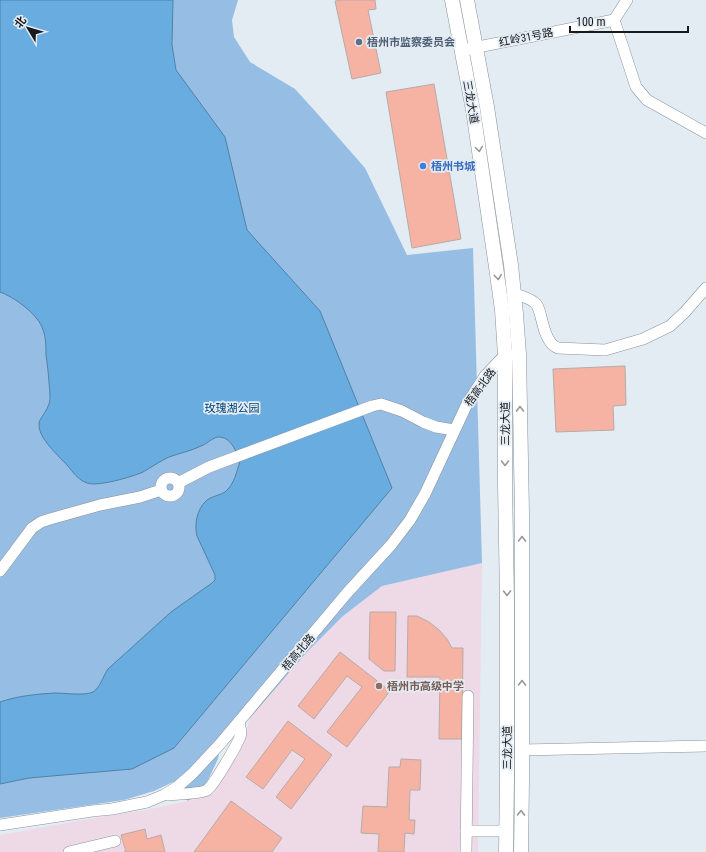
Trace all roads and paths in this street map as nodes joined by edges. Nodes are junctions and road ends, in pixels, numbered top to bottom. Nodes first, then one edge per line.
1 (452, 0) edge
2 (466, 0) edge
3 (627, 0) edge
4 (614, 20) junction
5 (476, 48) junction
6 (462, 50) junction
7 (706, 133) edge
8 (706, 288) edge
9 (513, 293) junction
10 (520, 354) junction
11 (505, 356) junction
12 (454, 430) junction
13 (0, 571) edge
14 (468, 696) dead end
15 (239, 722) junction
16 (706, 746) edge
17 (522, 750) junction
18 (164, 795) junction
19 (0, 825) edge
20 (466, 831) junction
21 (507, 832) junction
22 (115, 841) dead end
23 (69, 852) edge
24 (466, 852) edge
25 (506, 852) edge
26 (521, 852) edge

1 - 6 main road, 三龙大道
2 - 5 main road, 三龙大道
3 - 4 street
4 - 5 street, 红岭31号路
4 - 7 street
5 - 6 street, 红岭31号路
5 - 9 main road, 三龙大道
6 -> 11 main road, 三龙大道
8 - 9 street
9 - 10 main road, 三龙大道
10 - 11 street
17 -> 10 main road, 三龙大道
11 - 12 street, 梧高北路
11 -> 21 main road, 三龙大道
12 - 13 street
12 - 15 street, 梧高北路
14 - 20 street
15 - 18 street, 梧高北路
15 - 18 street
16 - 17 street
26 -> 17 main road, 三龙大道
18 - 19 street, 梧高北路
20 - 21 street
20 - 24 street
21 - 25 main road, 三龙大道
22 - 23 street

